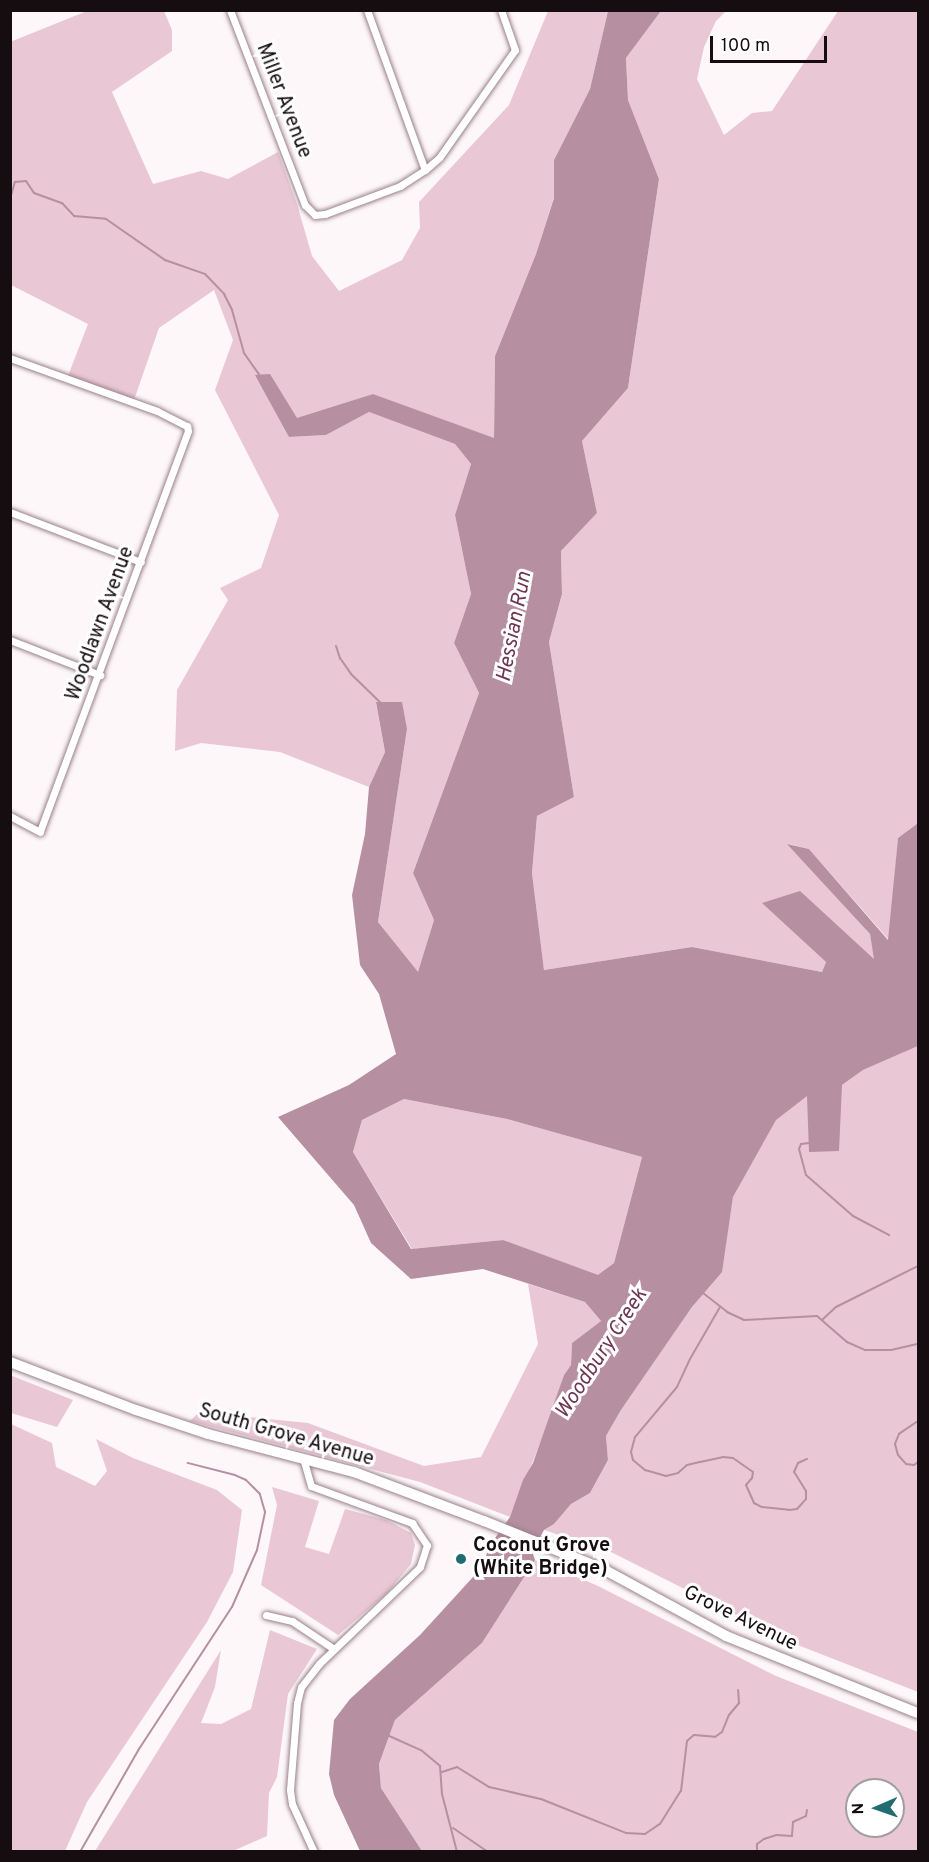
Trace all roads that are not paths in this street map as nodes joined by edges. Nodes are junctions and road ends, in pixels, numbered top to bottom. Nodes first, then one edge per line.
1 (230, 10) edge
2 (367, 10) edge
3 (501, 10) edge
4 (425, 170) junction
5 (10, 358) edge
6 (10, 512) edge
7 (141, 562) junction
8 (10, 640) edge
9 (100, 675) junction
10 (10, 816) edge
11 (10, 1362) edge
12 (303, 1458) junction
13 (550, 1547) joint
14 (266, 1615) dead end
15 (334, 1649) junction
16 (918, 1713) edge
17 (314, 1851) edge

1 - 4 street, Miller Avenue
2 - 4 street
3 - 4 street
5 - 7 street, Woodlawn Avenue
6 - 7 street
7 - 9 street, Woodlawn Avenue
8 - 9 street
9 - 10 street, Woodlawn Avenue
11 - 12 main road, South Grove Avenue
12 - 13 main road, South Grove Avenue
12 - 15 street
13 - 16 main road, Grove Avenue
14 - 15 street
15 - 17 street

